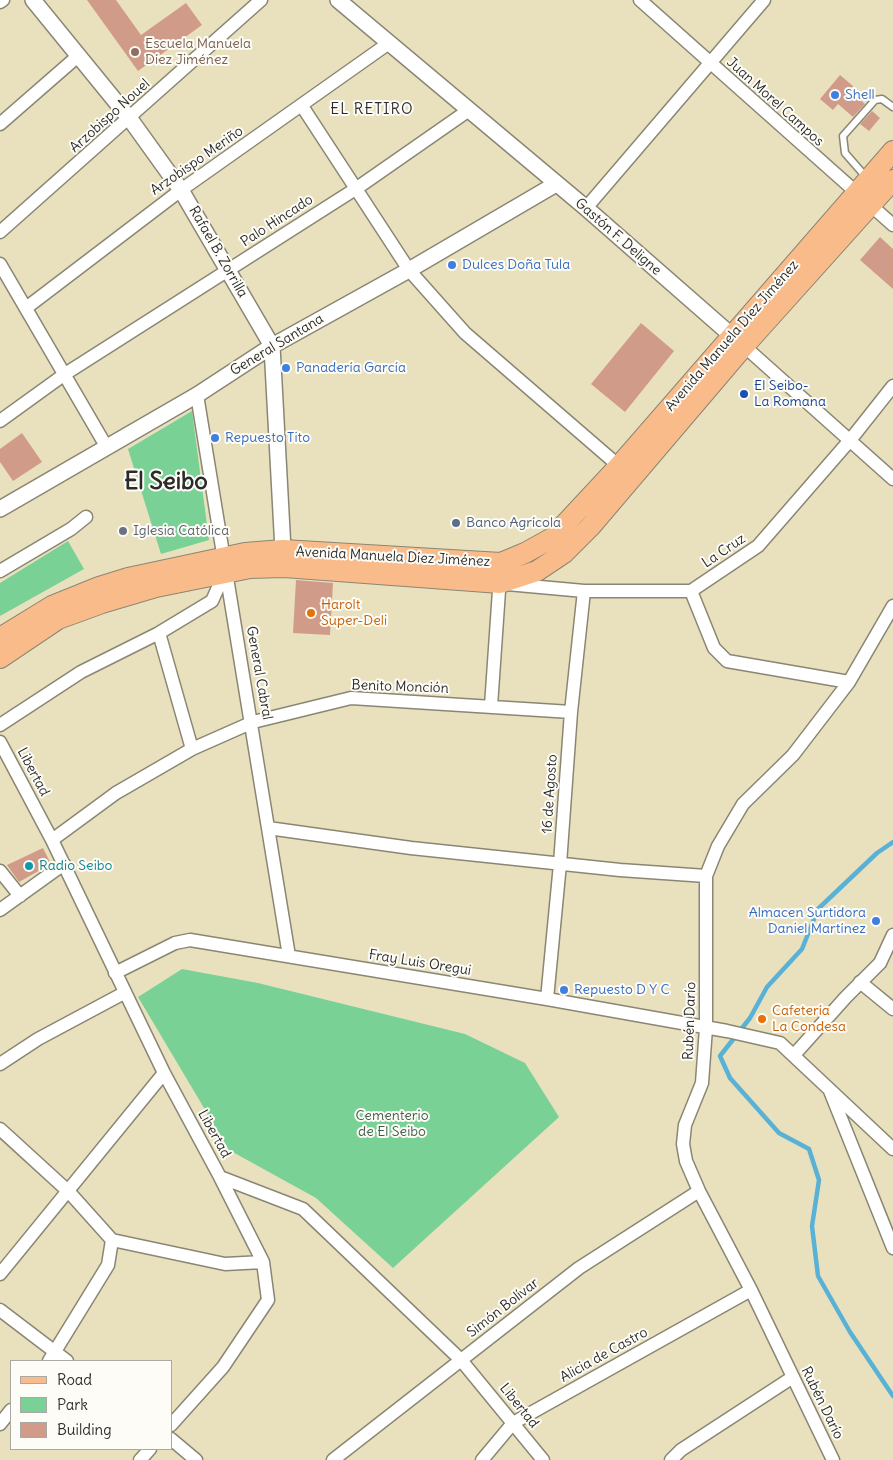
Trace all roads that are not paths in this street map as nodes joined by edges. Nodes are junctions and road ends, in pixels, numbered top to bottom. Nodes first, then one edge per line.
1 (3, 0) edge
2 (33, 0) edge
3 (261, 0) edge
4 (338, 0) edge
5 (640, 0) edge
6 (764, 0) edge
7 (0, 2) edge
8 (389, 43) junction
9 (78, 56) junction
10 (710, 65) junction
11 (302, 106) junction
12 (893, 107) edge
13 (469, 110) junction
14 (130, 119) junction
15 (0, 124) edge
16 (893, 151) edge
17 (893, 180) edge
18 (556, 184) junction
19 (357, 188) junction
20 (181, 190) junction
21 (865, 193) junction
22 (586, 208) junction
23 (893, 225) edge
24 (0, 232) edge
25 (0, 264) edge
26 (409, 270) junction
27 (229, 271) junction
28 (26, 308) junction
29 (738, 341) junction
30 (272, 346) junction
31 (65, 374) junction
32 (893, 386) edge
33 (197, 395) junction
34 (0, 422) edge
35 (851, 439) junction
36 (106, 446) junction
37 (619, 466) junction
38 (893, 479) edge
39 (0, 509) edge
40 (86, 517) dead end
41 (283, 550) junction
42 (224, 565) junction
43 (0, 571) edge
44 (500, 573) junction
45 (584, 591) junction
46 (691, 591) junction
47 (893, 606) edge
48 (159, 633) junction
49 (0, 638) edge
50 (0, 658) edge
51 (848, 682) junction
52 (491, 706) junction
53 (571, 712) junction
54 (253, 722) junction
55 (0, 725) edge
56 (0, 742) edge
57 (192, 749) junction
58 (268, 828) junction
59 (52, 840) junction
60 (64, 864) junction
61 (560, 864) junction
62 (0, 872) edge
63 (706, 876) junction
64 (20, 896) junction
65 (0, 910) edge
66 (893, 935) edge
67 (290, 956) junction
68 (115, 973) junction
69 (860, 982) junction
70 (124, 994) junction
71 (547, 999) junction
72 (893, 1009) edge
73 (706, 1028) junction
74 (794, 1055) junction
75 (0, 1064) edge
76 (164, 1073) junction
77 (828, 1086) junction
78 (0, 1129) edge
79 (893, 1149) edge
80 (220, 1177) junction
81 (699, 1191) junction
82 (68, 1192) junction
83 (112, 1240) junction
84 (893, 1248) edge
85 (263, 1262) junction
86 (0, 1274) edge
87 (751, 1290) junction
88 (0, 1310) edge
89 (52, 1357) edge
90 (461, 1360) junction
91 (793, 1377) junction
92 (10, 1411) edge
93 (514, 1423) junction
94 (0, 1424) edge
95 (172, 1424) edge
96 (172, 1440) edge
97 (149, 1450) edge
98 (140, 1460) edge
99 (196, 1460) edge
100 (333, 1460) edge
101 (482, 1460) edge
102 (543, 1460) edge
103 (671, 1460) edge
104 (833, 1460) edge

1 - 7 street
2 - 9 street, Rafael B. Zorrilla
3 - 14 street, Arzobispo Nouel
4 - 8 street, Gastón F. Deligne
5 - 10 street, Juan Morel Campos
6 - 10 street
8 - 11 street, Arzobispo Meriño
8 - 13 street, Gastón F. Deligne
9 - 14 street, Rafael B. Zorrilla
9 - 15 street
10 - 21 street, Juan Morel Campos
10 - 22 street
11 - 19 street
11 - 20 street, Arzobispo Meriño
12 - 21 lane
13 - 18 street, Gastón F. Deligne
13 - 19 street, Palo Hincado
14 - 20 street, Rafael B. Zorrilla
14 - 24 street, Arzobispo Nouel
16 - 21 main road, Avenida Manuela Díez Jiménez
17 - 21 main road, Avenida Manuela Díez Jiménez
18 - 22 street, Gastón F. Deligne
18 - 26 street, General Santana
19 - 26 street
19 - 27 street, Palo Hincado
20 - 27 street, Rafael B. Zorrilla
20 - 28 street, Arzobispo Meriño
21 - 23 street, Juan Morel Campos
21 - 29 main road, Avenida Manuela Díez Jiménez
22 - 29 street, Gastón F. Deligne
25 - 28 street
26 - 30 street, General Santana
26 - 37 street
27 - 30 street, Rafael B. Zorrilla
27 - 31 street, Palo Hincado
28 - 31 street
29 - 35 street, Gastón F. Deligne
29 - 37 main road, Avenida Manuela Díez Jiménez
29 - 44 main road, Avenida Manuela Díez Jiménez
30 - 33 street, General Santana
30 - 41 street, Rafael B. Zorrilla
31 - 34 street, Palo Hincado
31 - 36 street
32 - 35 street, La Cruz
33 - 36 street, General Santana
33 - 42 street, General Cabral
35 - 38 street, Gastón F. Deligne
35 - 46 street, La Cruz
36 - 39 street, General Santana
37 - 44 main road, Avenida Manuela Díez Jiménez
40 - 43 street
41 - 42 main road, Avenida Manuela Díez Jiménez
41 - 44 main road, Avenida Manuela Díez Jiménez
42 - 44 main road, Avenida Manuela Díez Jiménez
42 - 48 street
42 - 49 main road, Avenida Manuela Díez Jiménez
42 - 50 main road, Avenida Manuela Díez Jiménez
42 - 54 street, General Cabral
44 - 45 street
44 - 52 street
45 - 46 street
45 - 53 street, 16 de Agosto
46 - 51 street
47 - 51 street, Rubén Darío
48 - 55 street
48 - 57 street
51 - 63 street, Rubén Darío
52 - 53 street, Benito Monción
52 - 54 street, Benito Monción
53 - 61 street, 16 de Agosto
54 - 57 street, Benito Monción
54 - 58 street, General Cabral
56 - 59 street, Libertad
57 - 59 street, Benito Monción
58 - 61 street
58 - 67 street, General Cabral
59 - 60 street, Libertad
60 - 64 street
60 - 68 street, Libertad
61 - 63 street
61 - 71 street, 16 de Agosto
62 - 64 street
63 - 73 street, Rubén Darío
64 - 65 street
66 - 69 street
67 - 68 street, Fray Luis Oregui
67 - 71 street, Fray Luis Oregui
68 - 70 street, Libertad
69 - 72 street
69 - 74 street
70 - 75 street
70 - 76 street, Libertad
71 - 73 street, Fray Luis Oregui
73 - 74 street, Fray Luis Oregui
73 - 81 street, Rubén Darío
74 - 77 street
76 - 80 street, Libertad
76 - 82 street
77 - 79 street
77 - 84 street
78 - 82 street
80 - 85 street
80 - 90 street, Libertad
81 - 87 street, Rubén Darío
81 - 90 street, Simón Bolívar
82 - 83 street
82 - 86 street
83 - 85 street
83 - 89 street
85 - 95 street
87 - 91 street, Rubén Darío
87 - 93 street, Alicia de Castro
88 - 89 street
90 - 93 street, Libertad
90 - 100 street, Simón Bolívar
91 - 103 street
91 - 104 street, Rubén Darío
92 - 94 street
93 - 101 street, Alicia de Castro
93 - 102 street, Libertad
96 - 99 street
97 - 98 street

